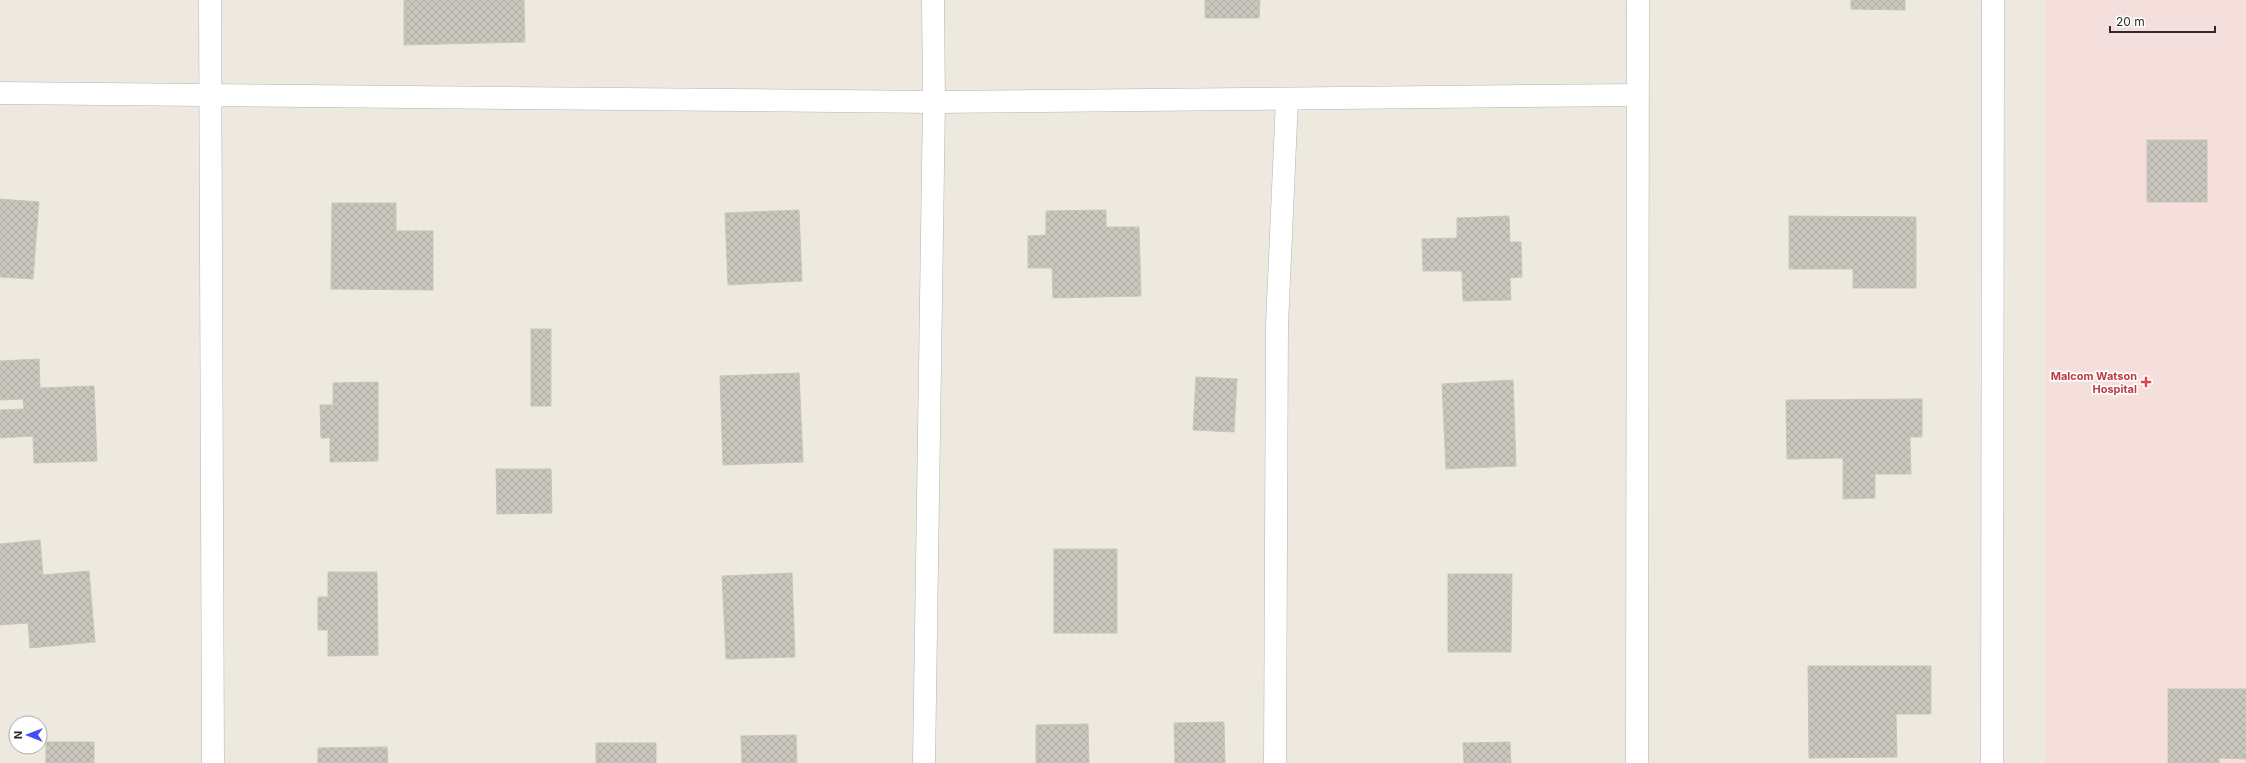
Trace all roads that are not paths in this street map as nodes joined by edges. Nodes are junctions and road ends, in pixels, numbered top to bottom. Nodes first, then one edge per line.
1 (210, 0) edge
2 (933, 0) edge
3 (1638, 0) edge
4 (1994, 0) edge
5 (0, 93) edge
6 (1636, 95) junction
7 (211, 96) junction
8 (1287, 99) junction
9 (934, 102) junction
10 (213, 763) edge
11 (924, 763) edge
12 (1275, 763) edge
13 (1637, 763) edge
14 (1992, 763) edge

1 - 7 street
2 - 9 street
3 - 6 street
4 - 14 street
5 - 7 street
6 - 8 street
6 - 13 street
7 - 9 street
7 - 10 street
8 - 9 street
8 - 12 street
9 - 11 street

